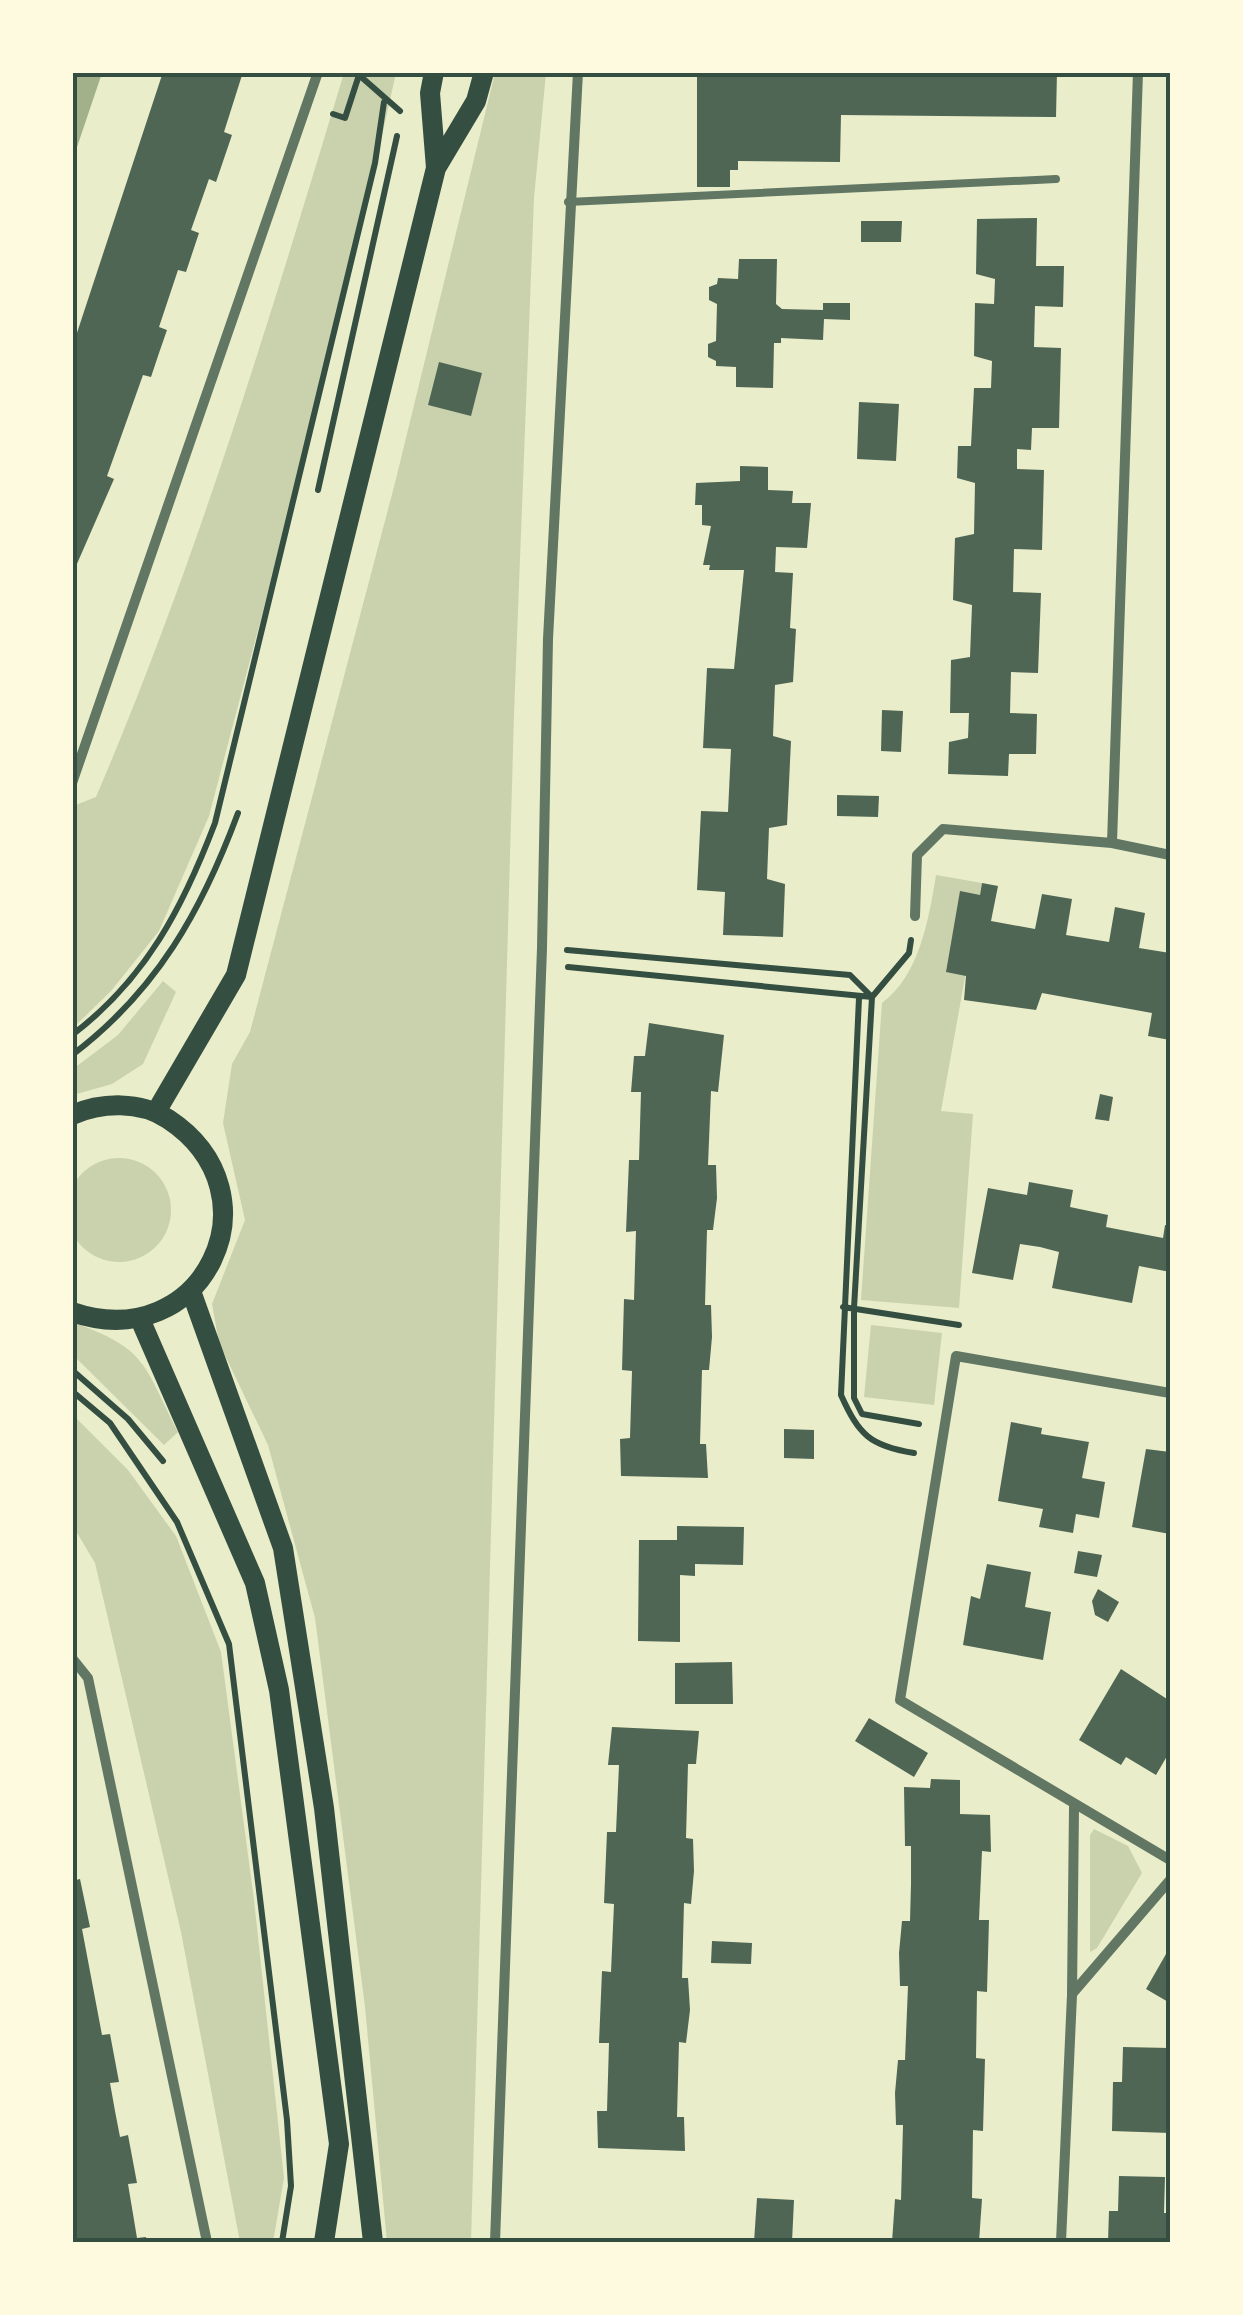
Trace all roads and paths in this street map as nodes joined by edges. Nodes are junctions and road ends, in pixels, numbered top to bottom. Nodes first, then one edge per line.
1 (318, 72) edge
2 (434, 72) edge
3 (484, 72) edge
4 (578, 72) edge
5 (1138, 72) edge
6 (359, 74) edge
7 (384, 102) junction
8 (309, 104) junction
9 (436, 168) junction
10 (1056, 179) dead end
11 (568, 202) junction
12 (315, 501) dead end
13 (72, 783) edge
14 (242, 805) dead end
15 (1112, 843) junction
16 (1170, 855) edge
17 (915, 916) joint
18 (542, 948) junction
19 (542, 964) junction
20 (872, 997) junction
21 (859, 998) junction
22 (72, 1035) edge
23 (72, 1055) edge
24 (156, 1112) junction
25 (72, 1115) edge
26 (191, 1292) junction
27 (842, 1307) junction
28 (854, 1308) junction
29 (72, 1312) edge
30 (140, 1319) junction
31 (956, 1356) junction
32 (72, 1370) edge
33 (72, 1391) edge
34 (1170, 1393) edge
35 (945, 1428) junction
36 (941, 1458) junction
37 (169, 1468) dead end
38 (72, 1658) edge
39 (1074, 1807) junction
40 (1170, 1860) edge
41 (1170, 1880) edge
42 (1072, 1995) junction
43 (207, 2242) edge
44 (282, 2242) edge
45 (324, 2242) edge
46 (373, 2242) edge
47 (494, 2242) edge
48 (1061, 2242) edge

1 - 8 street
2 - 9 main road
3 - 9 main road
4 - 11 street
5 - 15 street
6 - 7 path
6 - 8 path
7 - 12 path
7 - 22 path
8 - 13 street
9 - 24 main road
10 - 11 lane
11 - 18 street
14 - 23 path
15 - 16 street
15 - 17 street
17 - 20 path
18 - 19 street
18 - 20 path
19 - 21 path
19 - 47 street
20 - 21 path
20 - 28 path
21 - 27 path
24 - 25 main road
24 - 26 main road
26 - 30 main road
26 - 46 main road
27 - 28 path
27 - 36 path
28 - 31 path
28 - 35 path
29 - 30 main road
30 - 45 main road
31 - 34 street
31 - 35 street
32 - 37 path
33 - 44 path
35 - 36 street
36 - 39 street
38 - 43 street
39 - 40 street
39 - 42 street
41 - 42 street
42 - 48 street

